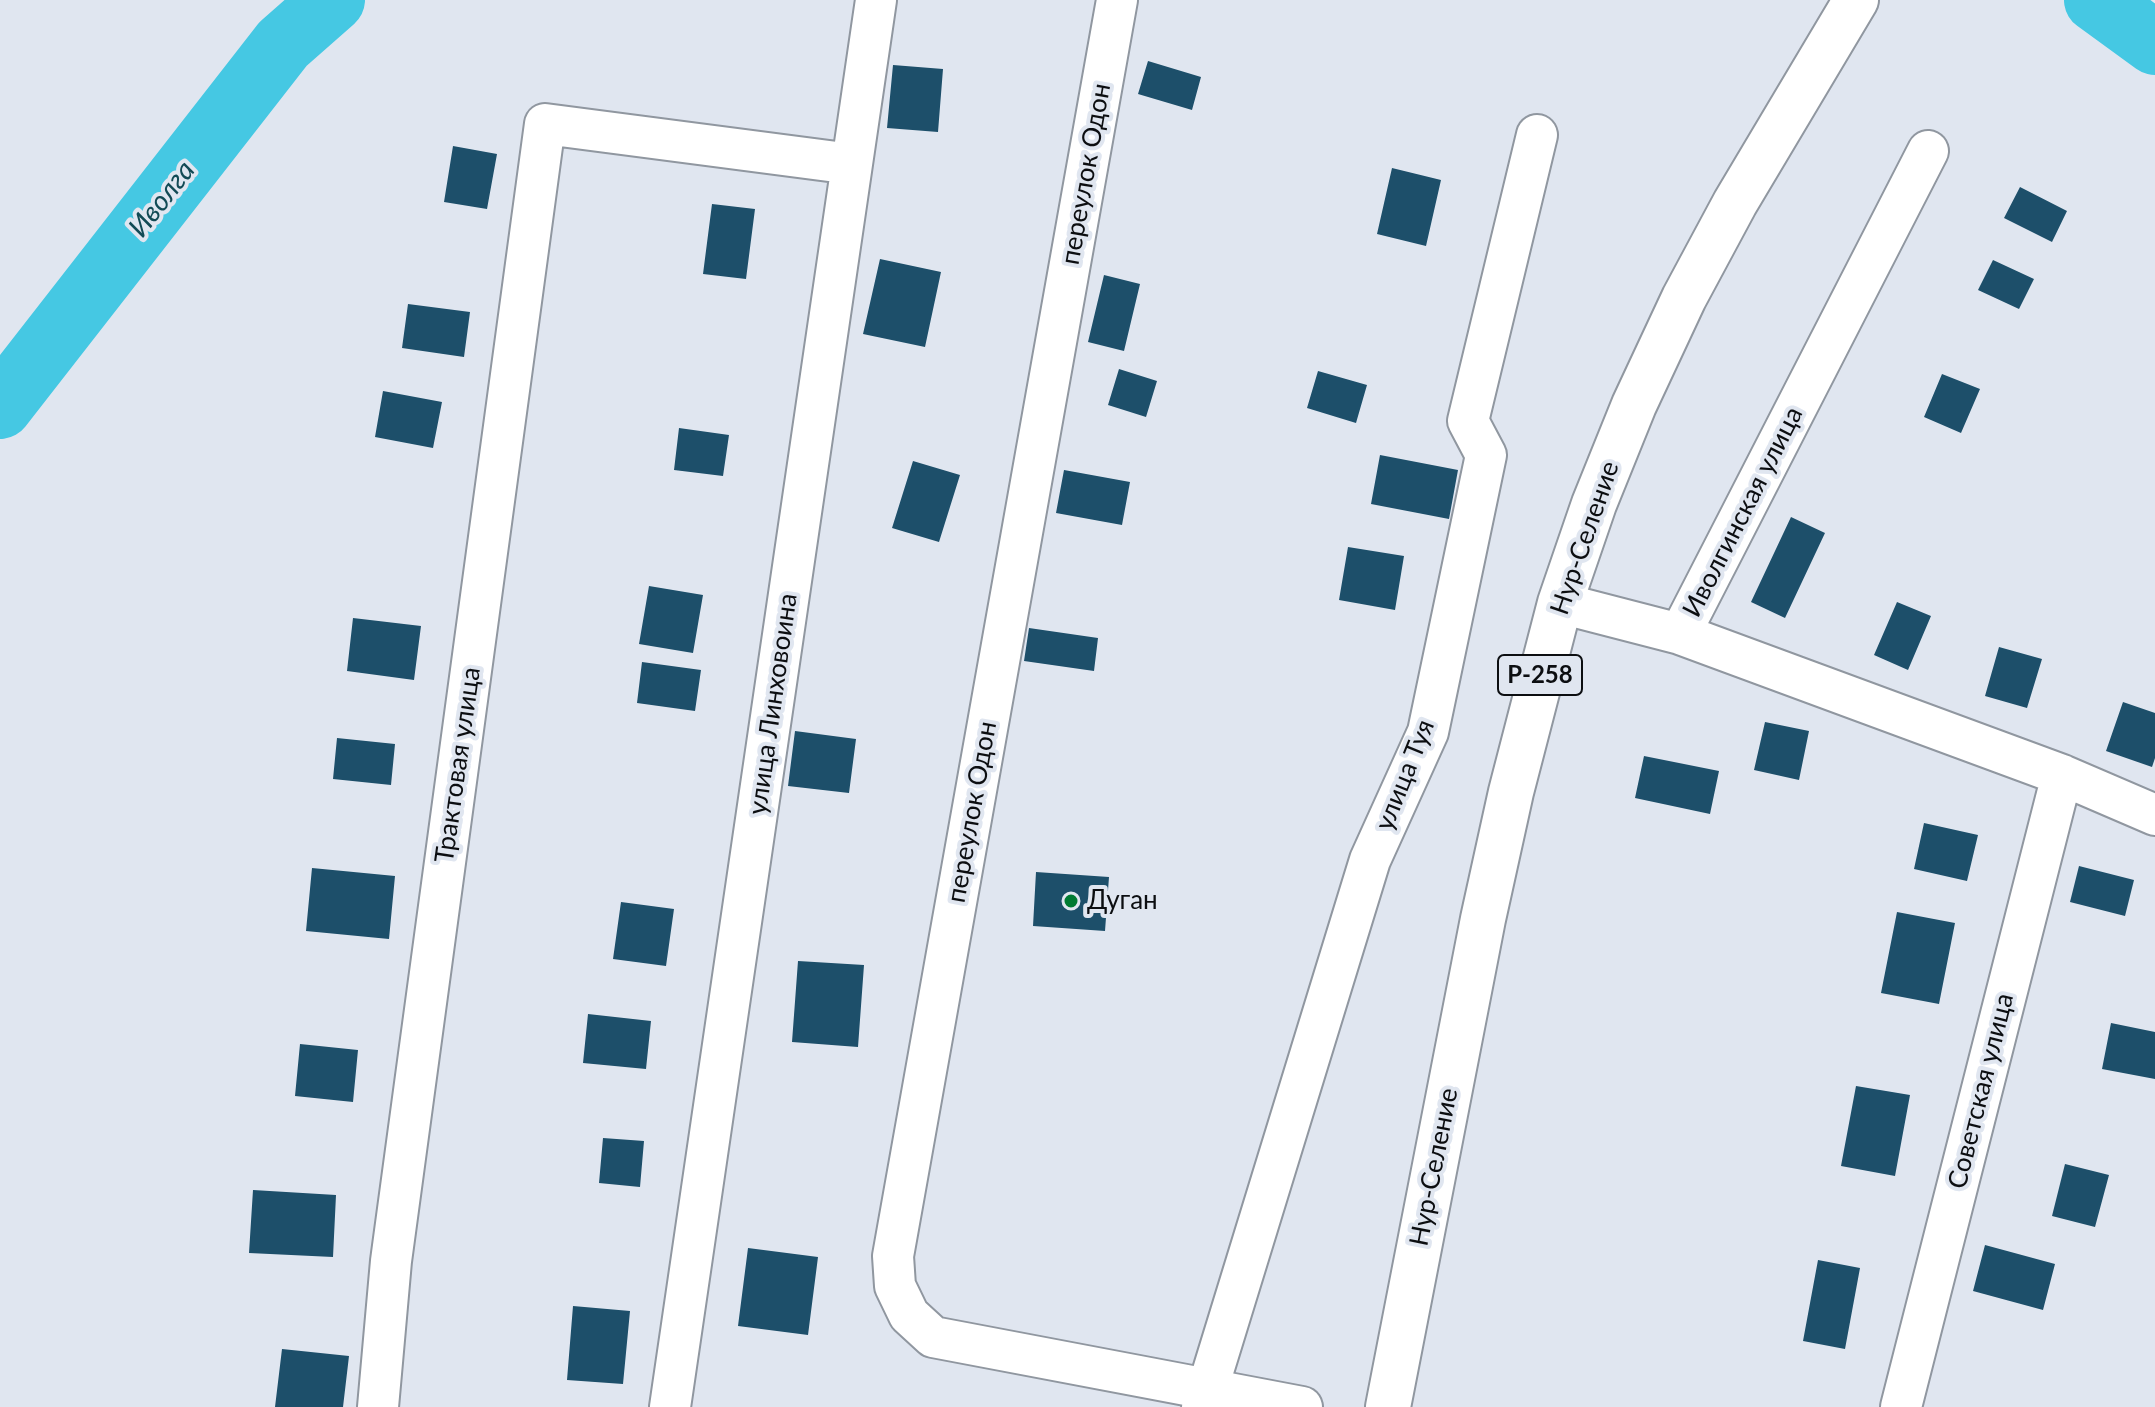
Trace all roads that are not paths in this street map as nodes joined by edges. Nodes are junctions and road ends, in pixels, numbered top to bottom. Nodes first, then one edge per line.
1 (876, 0) edge
2 (1117, 0) edge
3 (1856, 0) edge
4 (1537, 135) dead end
5 (1928, 151) dead end
6 (852, 164) junction
7 (1560, 603) junction
8 (1680, 634) junction
9 (2062, 775) junction
10 (2155, 815) edge
11 (1204, 1398) edge
12 (378, 1407) edge
13 (670, 1407) edge
14 (1302, 1407) edge
15 (1388, 1407) edge
16 (1901, 1407) edge

1 - 6 street, улица Линховоина
2 - 11 street, переулок Одон
3 - 7 highway, Нур-Селение / Р-258
4 - 11 street, улица Туя
5 - 8 street, Иволгинская улица
6 - 12 street, Трактовая улица
6 - 13 street, улица Линховоина
7 - 8 street
7 - 15 highway, Нур-Селение / Р-258
8 - 9 street, Иволгинская улица
9 - 10 street, Иволгинская улица
9 - 16 street, Советская улица
11 - 14 street, переулок Одон

